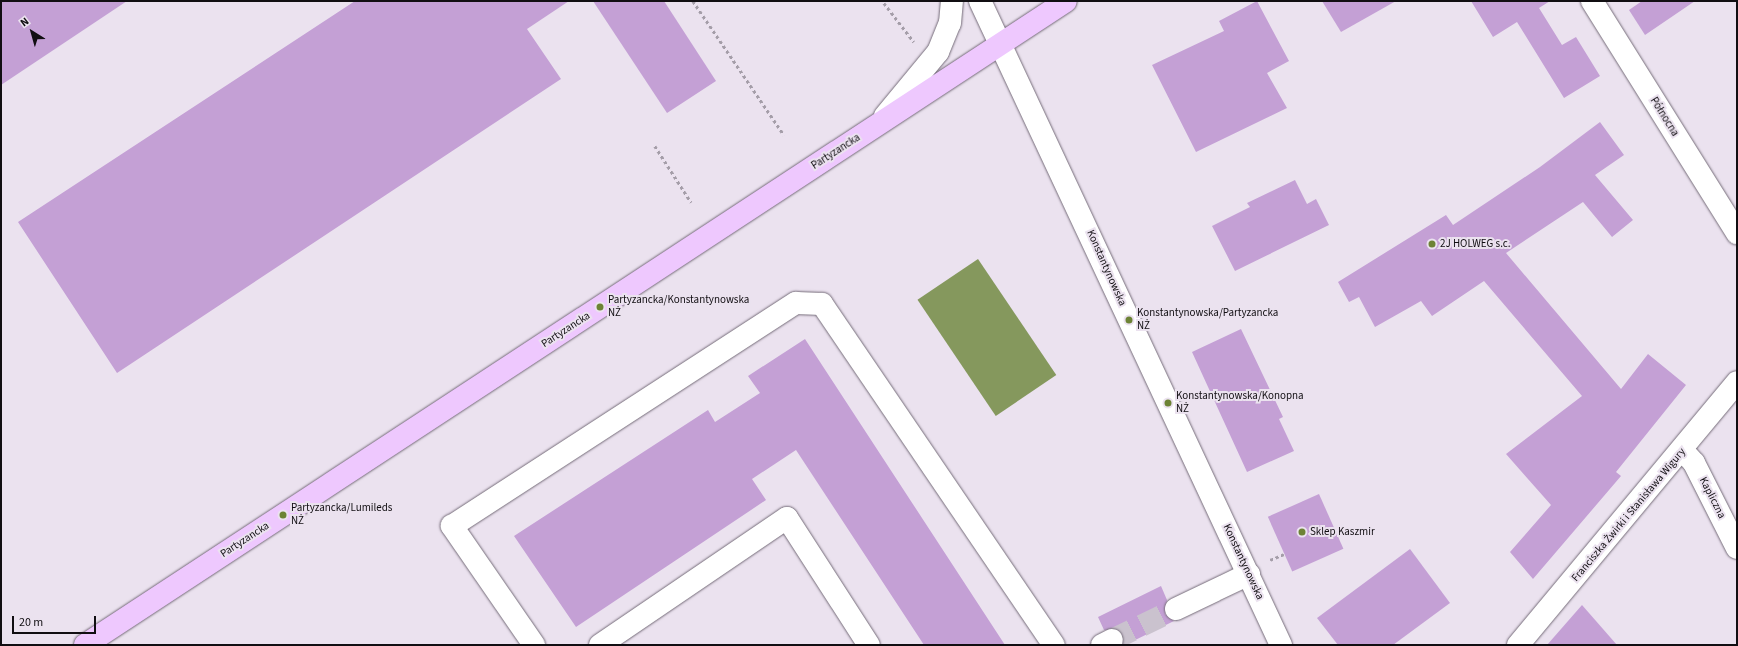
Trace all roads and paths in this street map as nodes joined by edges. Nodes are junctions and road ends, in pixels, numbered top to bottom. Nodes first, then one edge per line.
1 (693, 1) edge
2 (952, 1) edge
3 (980, 1) edge
4 (1066, 1) edge
5 (1592, 1) edge
6 (884, 3) dead end
7 (1000, 44) junction
8 (918, 48) dead end
9 (868, 131) junction
10 (784, 134) dead end
11 (655, 146) dead end
12 (691, 202) dead end
13 (1737, 233) edge
14 (1737, 382) edge
15 (1682, 451) junction
16 (1737, 548) edge
17 (1284, 554) dead end
18 (1257, 568) junction
19 (1176, 609) tunnel mouth
20 (1278, 644) edge
21 (85, 645) edge
22 (534, 645) edge
23 (600, 645) edge
24 (868, 645) edge
25 (1054, 645) edge
26 (1518, 645) edge

1 - 10 path
2 - 9 street
3 - 7 street, Konstantynowska
4 - 7 main road, Partyzancka
5 - 13 street, Północna
6 - 8 path
7 - 9 main road, Partyzancka
7 - 18 street, Konstantynowska
9 - 21 main road, Partyzancka
11 - 12 path
14 - 15 street, Franciszka Żwirki i Stanisława Wigury
15 - 16 street, Kapliczna
15 - 26 street, Franciszka Żwirki i Stanisława Wigury
17 - 18 path
18 - 19 street
18 - 20 street, Konstantynowska
22 - 25 street
23 - 24 street

